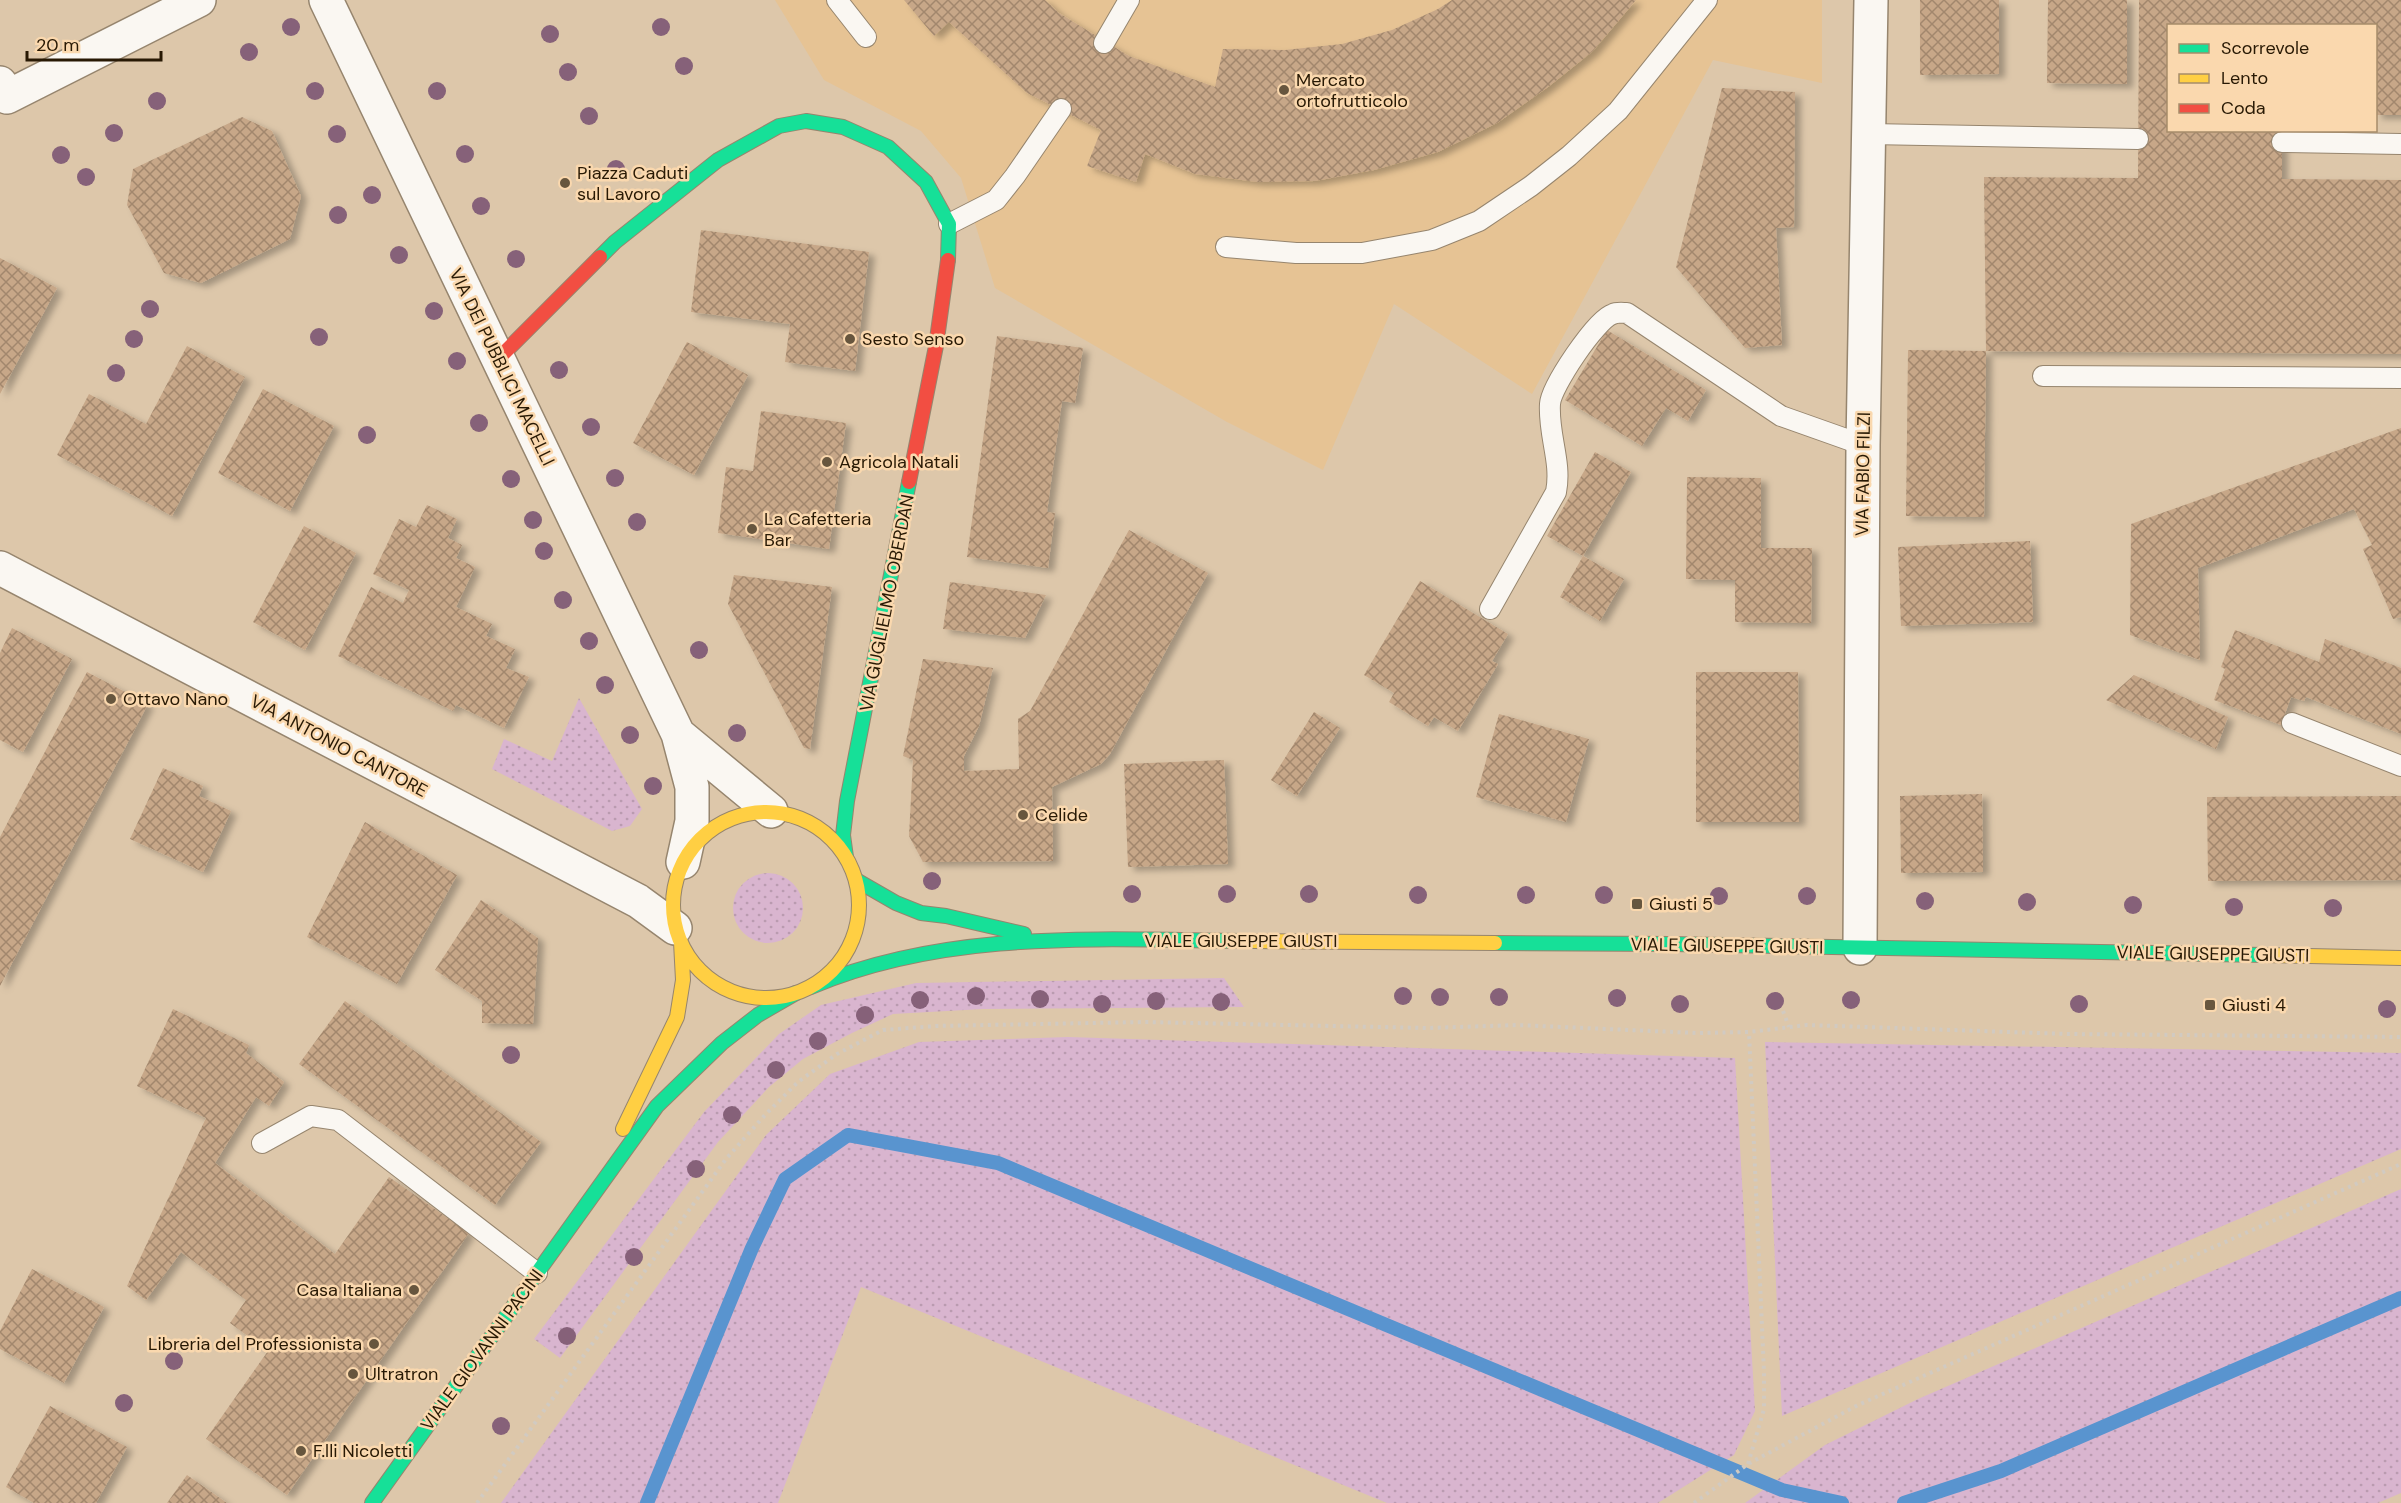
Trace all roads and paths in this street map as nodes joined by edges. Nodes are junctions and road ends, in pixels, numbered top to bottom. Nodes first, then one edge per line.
1 (199, 0) edge
2 (326, 0) edge
3 (837, 0) edge
4 (1129, 0) edge
5 (1707, 0) edge
6 (1871, 0) edge
7 (866, 37) dead end
8 (1104, 43) dead end
9 (0, 83) edge
10 (1061, 109) dead end
11 (1869, 134) junction
12 (2138, 139) dead end
13 (2282, 142) dead end
14 (2401, 144) edge
15 (949, 224) junction
16 (1226, 247) dead end
17 (499, 358) junction
18 (2043, 376) dead end
19 (2401, 378) edge
20 (1863, 445) junction
21 (0, 568) edge
22 (1490, 609) dead end
23 (2292, 723) dead end
24 (678, 734) junction
25 (2401, 766) edge
26 (771, 811) junction
27 (846, 857) junction
28 (683, 862) junction
29 (856, 880) junction
30 (678, 935) junction
31 (1052, 940) junction
32 (1860, 948) junction
33 (2401, 958) edge
34 (811, 987) junction
35 (796, 993) junction
36 (1783, 1011) dead end
37 (1789, 1027) junction
38 (1749, 1032) junction
39 (2401, 1037) edge
40 (262, 1143) dead end
41 (2401, 1164) edge
42 (591, 1196) junction
43 (537, 1273) junction
44 (1748, 1464) junction
45 (372, 1503) edge
46 (477, 1503) edge
47 (1694, 1503) edge

1 - 9 street
2 - 17 street, VIA DEI PUBBLICI MACELLI
3 - 7 lane
4 - 8 lane
5 - 16 lane
6 - 11 street, VIA FABIO FILZI
10 - 15 lane
11 - 12 lane
11 - 20 street, VIA FABIO FILZI
13 - 14 lane
15 - 17 main road, VIA GUGLIELMO OBERDAN
15 - 27 main road, VIA GUGLIELMO OBERDAN
17 - 24 street, VIA DEI PUBBLICI MACELLI
18 - 19 lane
20 - 22 lane
20 - 32 street, VIA FABIO FILZI
21 - 30 street, VIA ANTONIO CANTORE
23 - 25 lane
24 - 26 street, VIA DEI PUBBLICI MACELLI
24 - 28 street, VIA DEI PUBBLICI MACELLI
26 - 27 main road
26 - 28 main road
27 - 29 main road
28 - 30 main road
29 - 31 main road, VIALE GIUSEPPE GIUSTI
29 - 34 main road
30 - 35 main road
30 - 42 main road, VIALE GIOVANNI PACINI
31 - 32 main road, VIALE GIUSEPPE GIUSTI
31 - 34 main road, VIALE GIUSEPPE GIUSTI
32 - 33 main road, VIALE GIUSEPPE GIUSTI
34 - 35 main road
35 - 42 main road, VIALE GIOVANNI PACINI
36 - 37 path
37 - 38 path
37 - 39 path
38 - 44 path
38 - 46 path
40 - 43 lane
41 - 44 path
42 - 43 main road, VIALE GIOVANNI PACINI
43 - 45 main road, VIALE GIOVANNI PACINI
44 - 47 path

